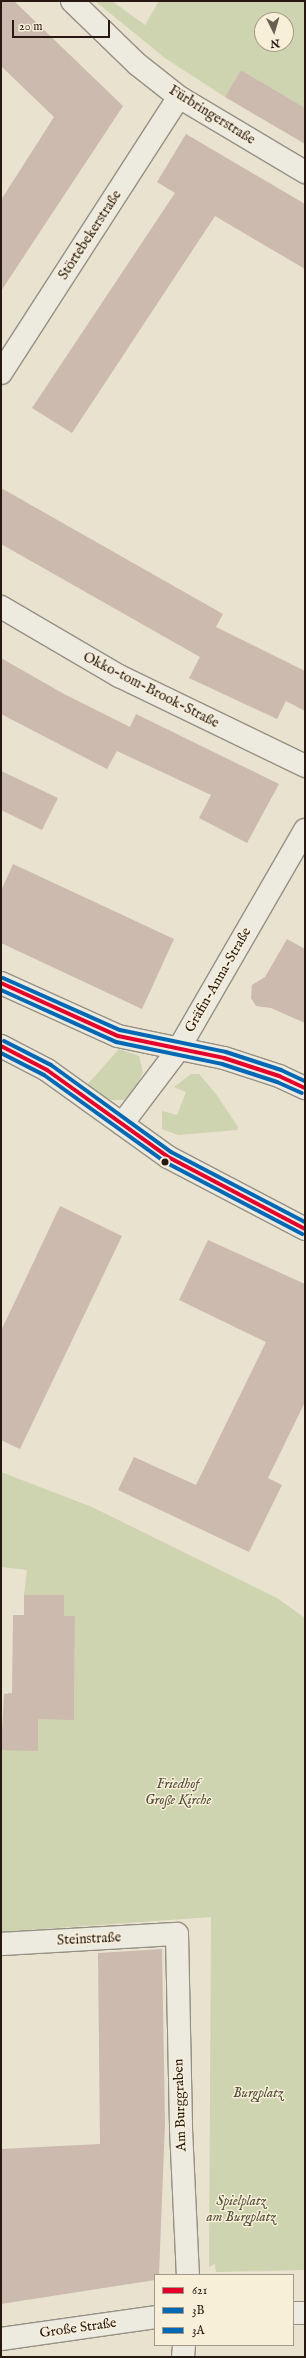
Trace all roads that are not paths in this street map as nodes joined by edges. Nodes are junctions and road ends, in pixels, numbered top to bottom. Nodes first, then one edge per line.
1 (72, 1) edge
2 (179, 97) junction
3 (305, 172) edge
4 (1, 373) edge
5 (1, 607) edge
6 (305, 766) edge
7 (305, 830) edge
8 (1, 982) edge
9 (1, 1046) edge
10 (178, 1050) junction
11 (305, 1088) edge
12 (122, 1124) junction
13 (305, 1229) edge
14 (176, 1934) joint
15 (1, 1944) edge
16 (188, 2274) edge
17 (294, 2313) edge
18 (305, 2313) edge
19 (154, 2317) edge
20 (1, 2339) edge
21 (184, 2346) edge
22 (183, 2357) edge

1 - 2 street, Fürbringerstraße
2 - 3 street, Fürbringerstraße
2 - 4 street, Störtebekerstraße
5 - 6 street, Okko-tom-Brook-Straße
7 - 10 street, Gräfin-Anna-Straße
8 - 10 street
9 - 12 street
10 - 11 street
10 - 12 street, Gräfin-Anna-Straße
12 - 13 street
14 - 15 street, Steinstraße
14 - 16 street, Am Burggraben
17 - 18 street
19 - 20 street, Große Straße
21 - 22 street

